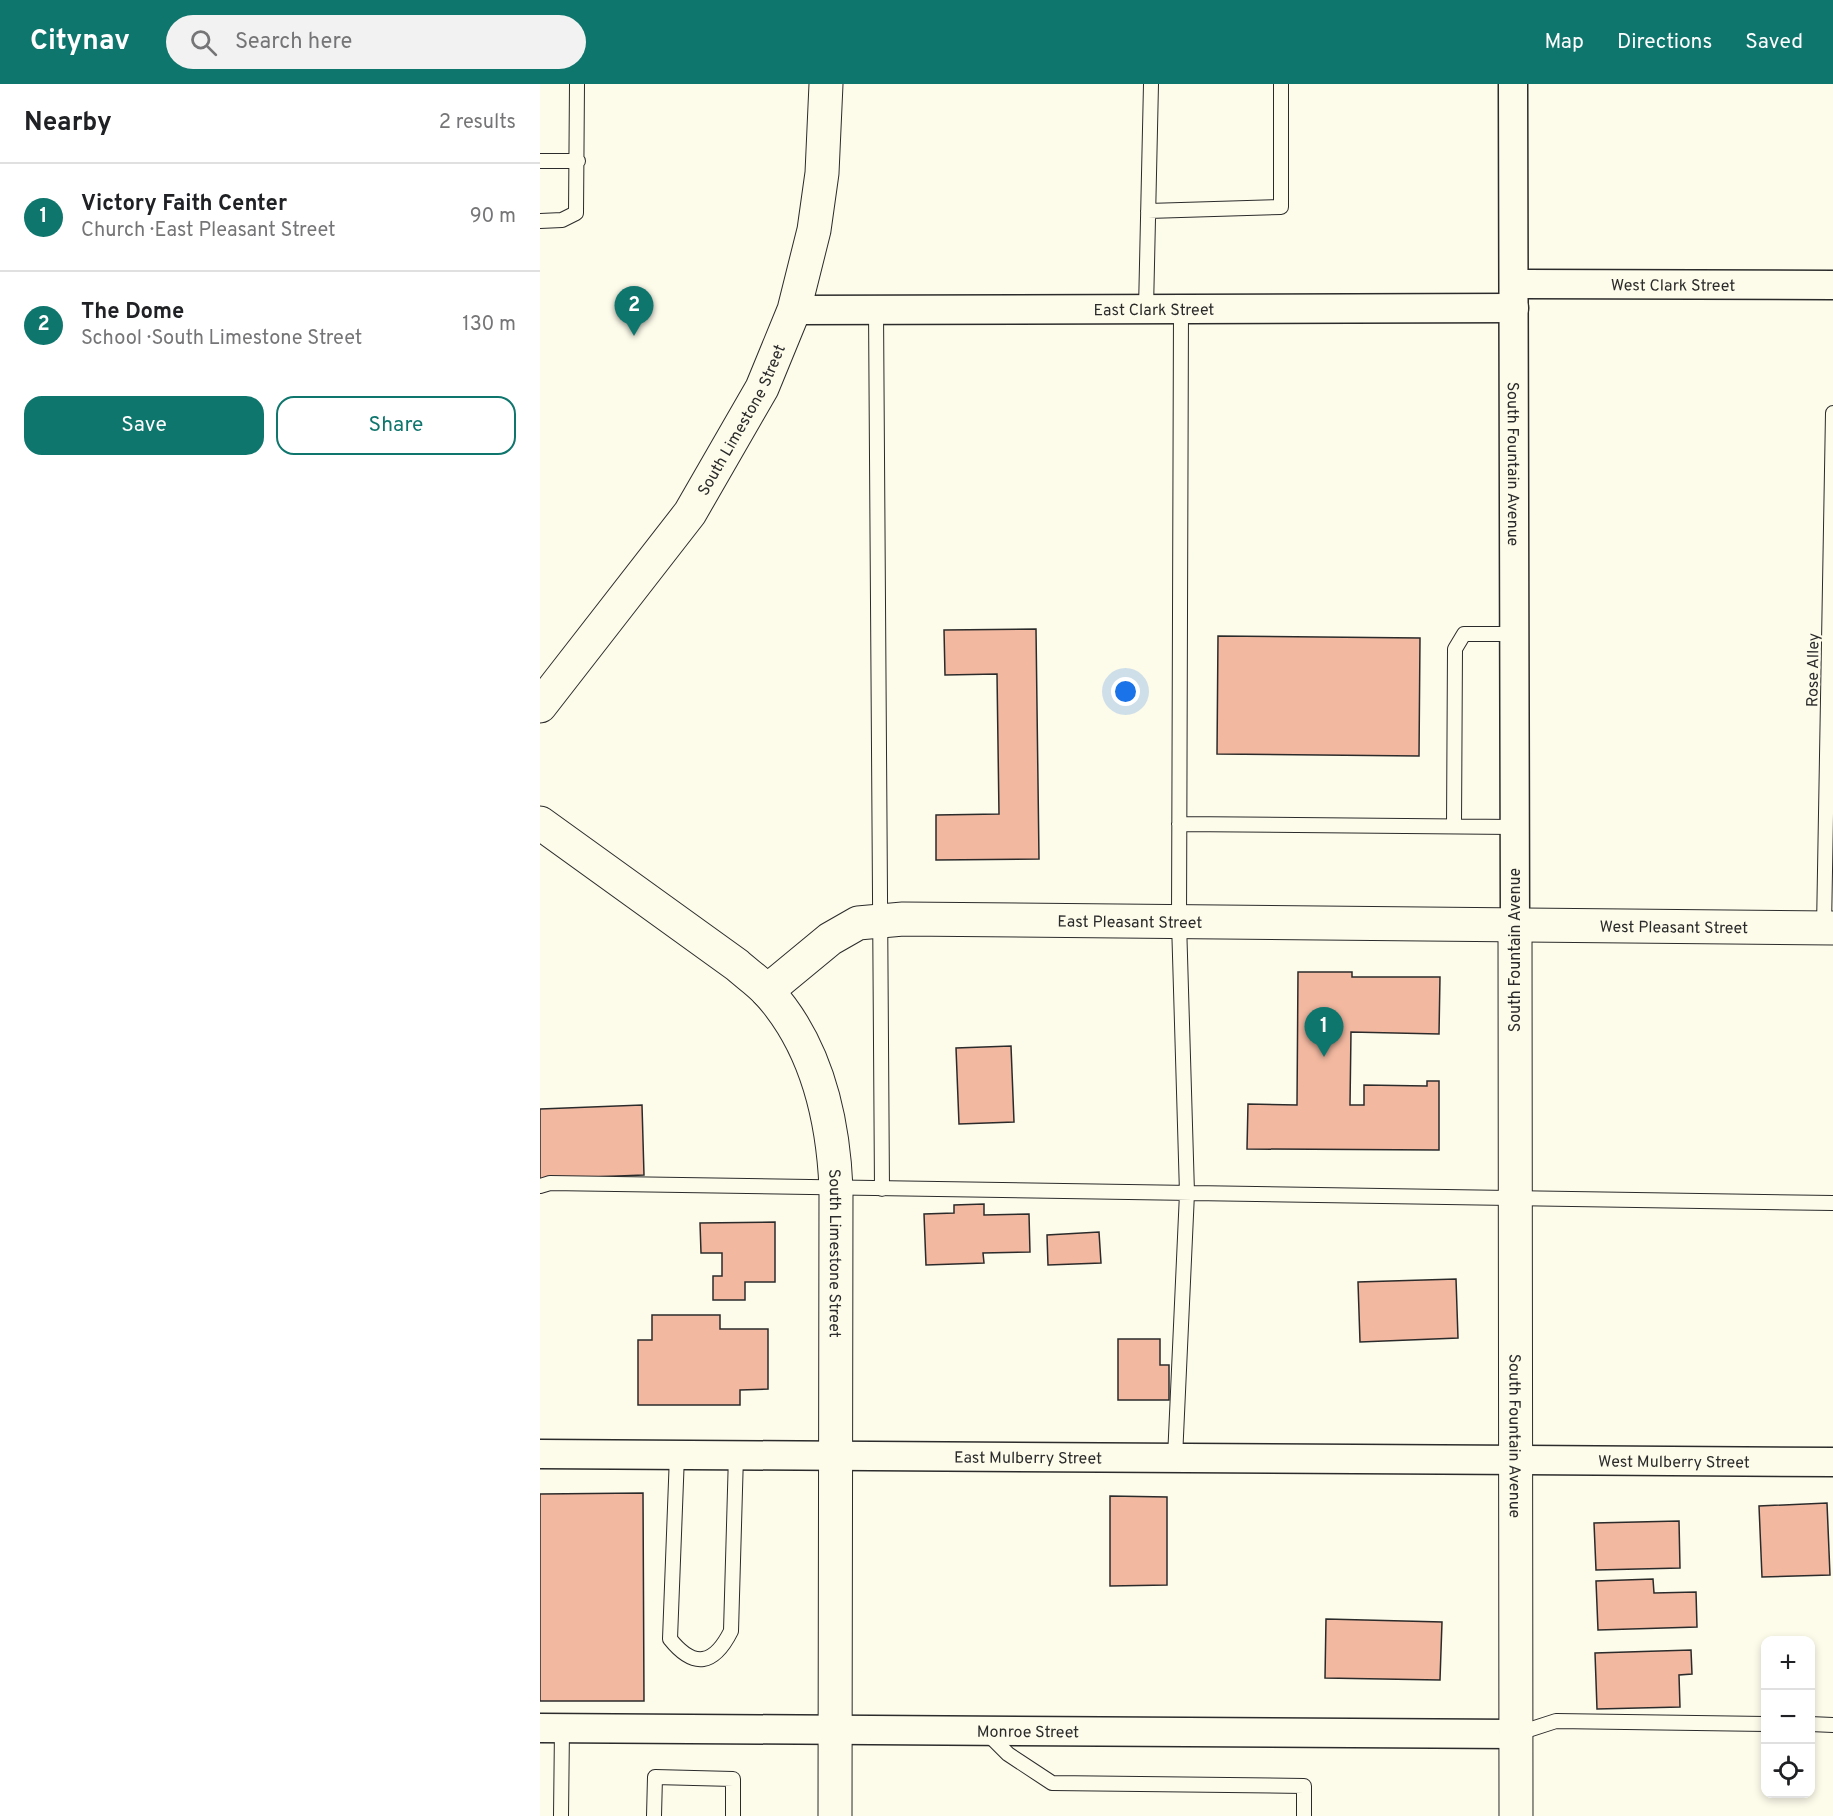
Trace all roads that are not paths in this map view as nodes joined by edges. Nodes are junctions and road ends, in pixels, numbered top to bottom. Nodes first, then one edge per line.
1 (577, 84) edge
2 (826, 84) edge
3 (1151, 84) edge
4 (1281, 84) edge
5 (1513, 84) edge
6 (540, 161) edge
7 (578, 161) junction
8 (1148, 212) junction
9 (540, 221) edge
10 (1833, 285) edge
11 (1514, 296) junction
12 (1146, 309) junction
13 (1181, 309) junction
14 (794, 310) junction
15 (876, 310) junction
16 (1833, 413) edge
17 (1513, 634) junction
18 (540, 706) edge
19 (540, 823) edge
20 (1179, 824) junction
21 (1454, 826) junction
22 (1513, 826) junction
23 (880, 921) junction
24 (1179, 922) junction
25 (1515, 926) junction
26 (1828, 928) edge
27 (767, 991) junction
28 (540, 1186) edge
29 (836, 1188) junction
30 (882, 1189) junction
31 (1186, 1193) junction
32 (1515, 1198) junction
33 (1833, 1203) edge
34 (540, 1454) edge
35 (677, 1455) junction
36 (736, 1455) junction
37 (836, 1456) junction
38 (1175, 1458) junction
39 (1515, 1460) junction
40 (1833, 1462) edge
41 (1761, 1724) edge
42 (1815, 1724) edge
43 (1833, 1725) edge
44 (551, 1728) edge
45 (836, 1730) junction
46 (984, 1731) junction
47 (1516, 1734) junction
48 (561, 1816) edge
49 (654, 1816) edge
50 (733, 1816) edge
51 (835, 1816) edge
52 (1304, 1816) edge
53 (1516, 1816) edge

1 - 7 lane
2 - 14 street, South Limestone Street
3 - 8 lane
4 - 8 lane
5 - 11 street, South Fountain Avenue
6 - 7 lane
7 - 9 lane
8 - 12 lane
10 - 11 street, West Clark Street
11 - 13 street, East Clark Street
11 - 17 street, South Fountain Avenue
12 - 13 street, East Clark Street
12 - 15 street, East Clark Street
13 - 20 lane
14 - 15 street, East Clark Street
14 - 18 street, South Limestone Street
15 - 23 lane
16 - 26 lane, Rose Alley
17 - 21 lane
17 - 22 street, South Fountain Avenue
19 - 27 street, South Limestone Street
20 - 21 lane
20 - 24 lane
21 - 22 lane
22 - 25 street, South Fountain Avenue
23 - 24 street, East Pleasant Street
23 - 27 street, East Pleasant Street
23 - 30 lane
24 - 25 street, East Pleasant Street
24 - 31 lane
25 - 26 street, West Pleasant Street
25 - 32 street, South Fountain Avenue
27 - 29 street, South Limestone Street
28 - 29 lane
29 - 30 lane
29 - 37 street, South Limestone Street
30 - 31 lane
31 - 32 lane
31 - 38 lane
32 - 33 lane
32 - 39 street, South Fountain Avenue
34 - 35 street, East Mulberry Street
35 - 36 street, East Mulberry Street
35 - 36 lane
36 - 37 street, East Mulberry Street
37 - 38 street, East Mulberry Street
37 - 45 street, South Limestone Street
38 - 39 street, East Mulberry Street
39 - 40 street, West Mulberry Street
39 - 47 street, South Fountain Avenue
41 - 47 lane
42 - 43 lane
44 - 45 street, Monroe Street
44 - 48 lane
45 - 46 street, Monroe Street
45 - 51 street, South Limestone Street
46 - 47 street, Monroe Street
46 - 52 lane
47 - 53 street, South Fountain Avenue
49 - 50 lane

